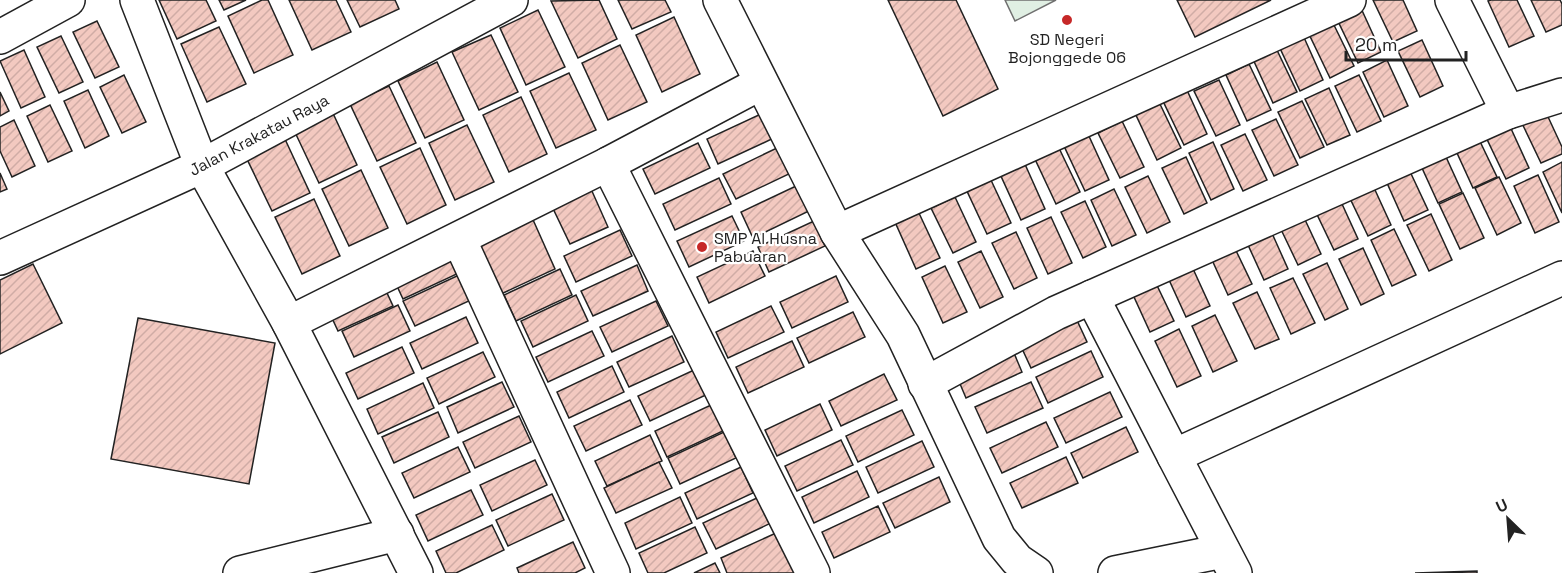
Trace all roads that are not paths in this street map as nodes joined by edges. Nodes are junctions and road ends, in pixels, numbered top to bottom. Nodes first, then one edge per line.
1 (68, 0) edge
2 (137, 0) edge
3 (512, 0) edge
4 (720, 0) edge
5 (1349, 0) edge
6 (1452, 0) edge
7 (0, 37) edge
8 (761, 83) junction
9 (1560, 104) edge
10 (1508, 112) junction
11 (608, 164) junction
12 (202, 166) junction
13 (837, 232) junction
14 (459, 239) junction
15 (0, 258) edge
16 (1562, 278) edge
17 (1092, 297) junction
18 (289, 323) junction
19 (925, 384) junction
20 (1174, 456) junction
21 (397, 534) junction
22 (1229, 562) edge
23 (240, 573) edge
24 (416, 573) edge
25 (614, 573) edge
26 (813, 573) edge
27 (1036, 573) edge
28 (1115, 573) edge

1 - 7 street
2 - 12 street
3 - 12 street, Jalan Krakatau Raya
4 - 8 street
5 - 13 street
6 - 10 street
8 - 11 street
8 - 13 street
9 - 10 street
10 - 17 street
11 - 14 street
11 - 26 street
12 - 15 street, Jalan Krakatau Raya
12 - 18 street
13 - 19 street
14 - 18 street
14 - 25 street
16 - 20 street
17 - 19 street
17 - 20 street
18 - 21 street
19 - 27 street
20 - 22 street
21 - 23 street
21 - 24 street
22 - 28 street

